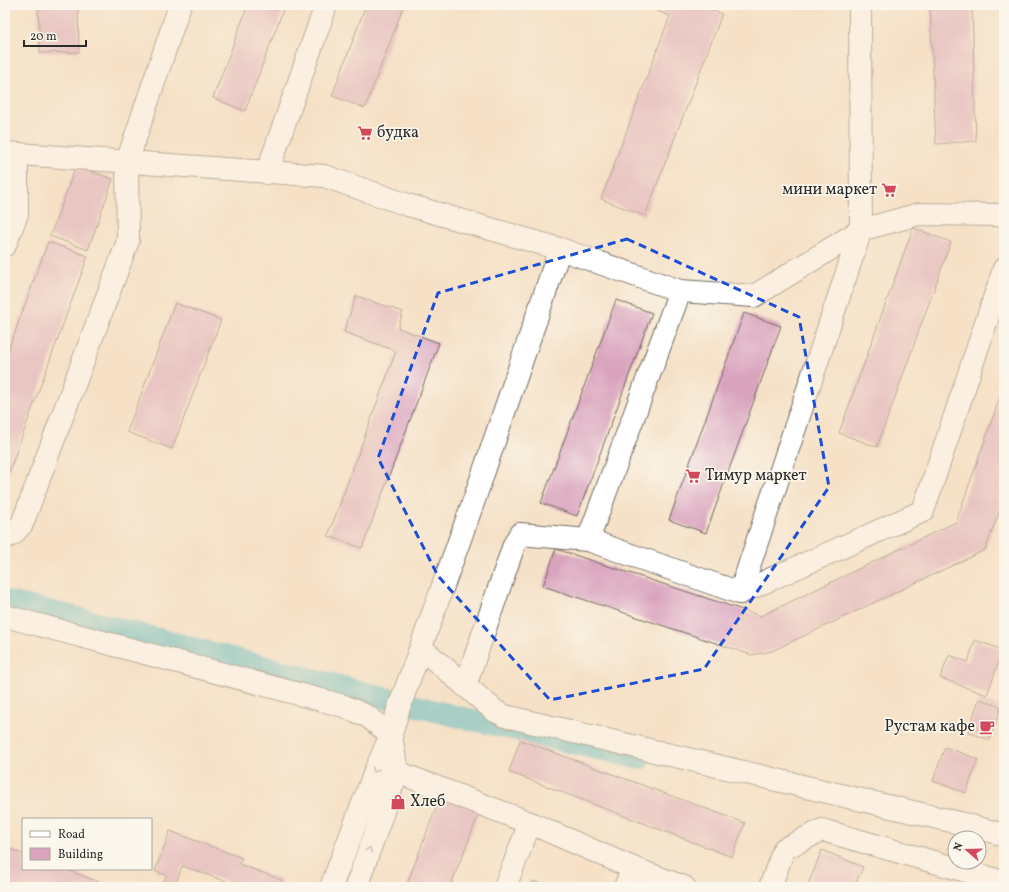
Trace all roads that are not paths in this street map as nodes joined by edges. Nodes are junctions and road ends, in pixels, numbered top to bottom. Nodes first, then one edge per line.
1 (180, 5) edge
2 (326, 5) edge
3 (860, 5) edge
4 (11, 153) edge
5 (127, 162) junction
6 (267, 172) junction
7 (1004, 215) edge
8 (861, 230) junction
9 (5, 245) edge
10 (560, 249) junction
11 (1004, 269) edge
12 (680, 291) junction
13 (5, 537) edge
14 (588, 540) junction
15 (740, 593) junction
16 (5, 616) edge
17 (421, 648) junction
18 (465, 686) junction
19 (392, 735) junction
20 (397, 772) junction
21 (530, 823) junction
22 (1004, 835) edge
23 (629, 878) edge
24 (978, 881) edge
25 (1004, 882) edge
26 (331, 887) edge
27 (356, 887) edge
28 (505, 887) edge
29 (684, 887) edge
30 (770, 887) edge

1 - 5 lane
2 - 6 lane
3 - 8 lane
4 - 5 lane
4 - 9 lane
5 - 6 lane
5 - 13 lane
6 - 10 lane
7 - 8 lane
8 - 12 lane
8 - 15 lane
10 - 12 lane
10 - 17 lane
11 - 15 lane
12 - 14 lane
14 - 15 lane
14 - 18 lane
16 - 19 lane
17 - 18 lane
17 - 19 lane
18 - 22 lane
19 - 20 lane
19 -> 26 lane
20 - 21 lane
27 -> 20 lane
21 - 23 lane
21 - 28 lane
23 - 29 lane
24 - 25 lane
24 - 30 lane

